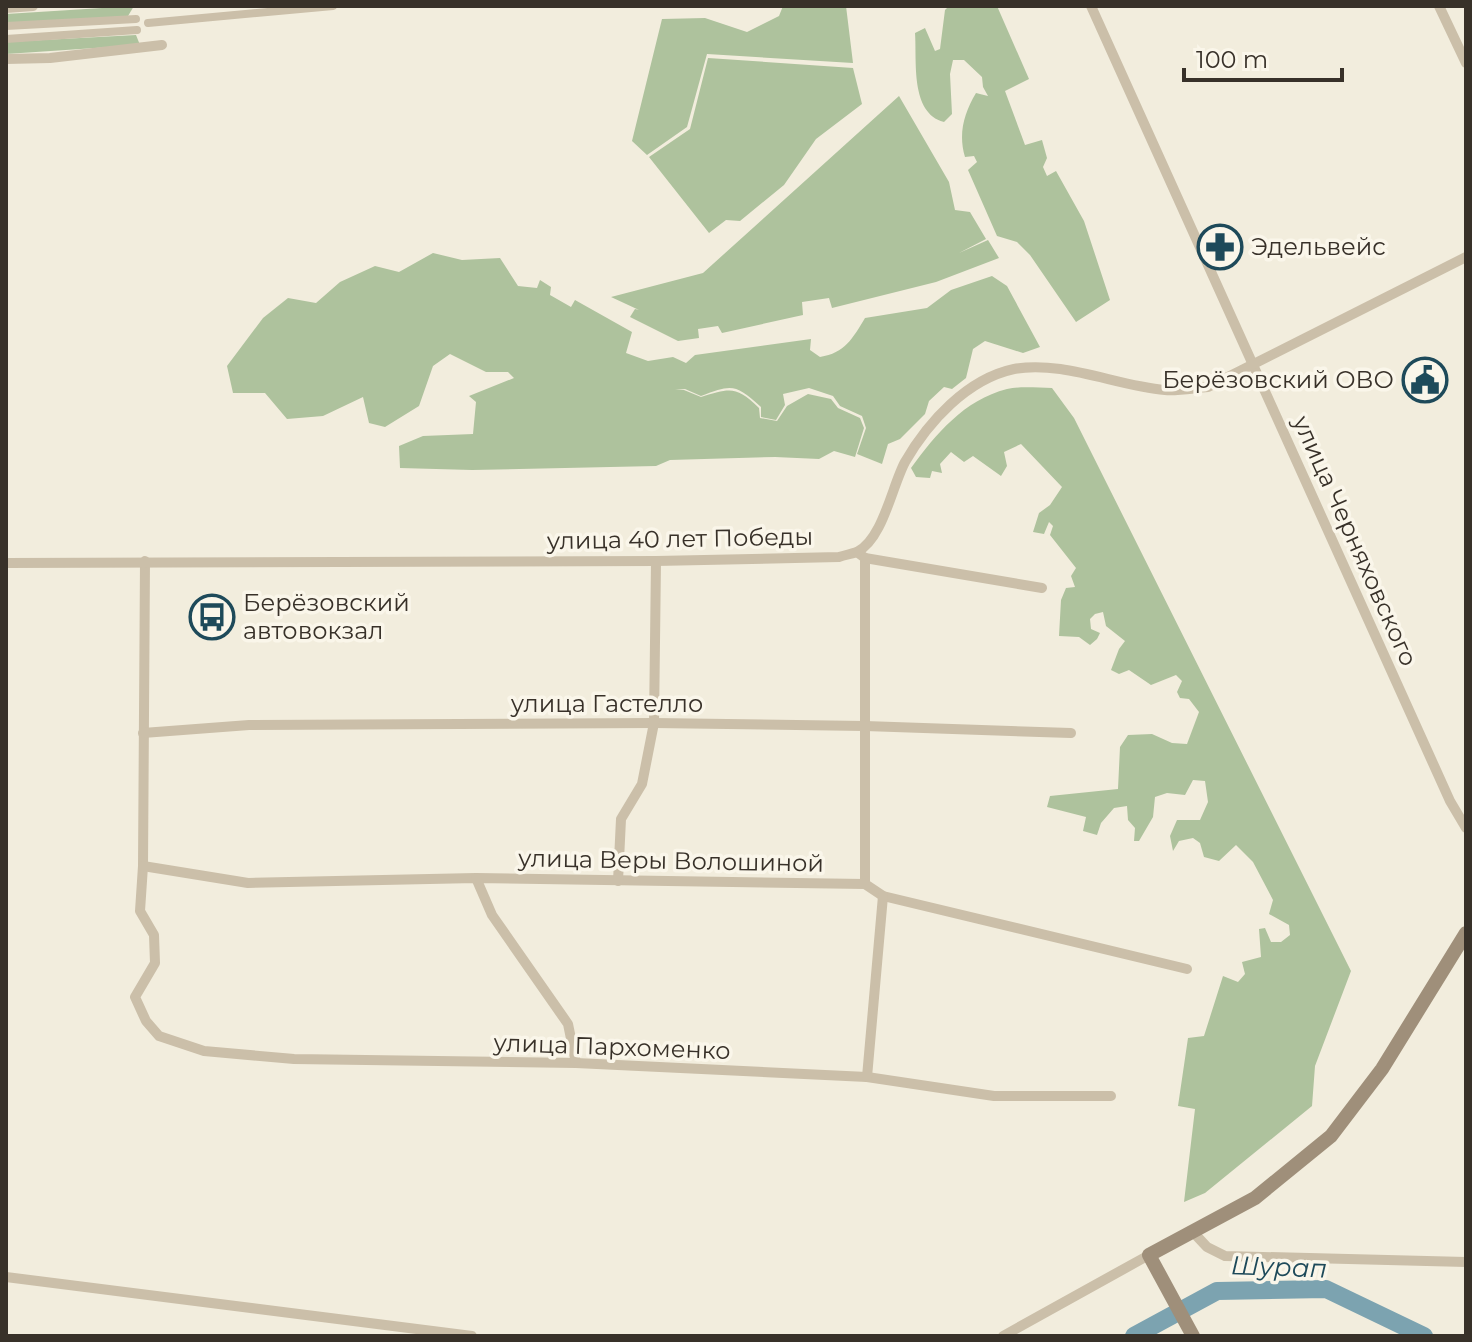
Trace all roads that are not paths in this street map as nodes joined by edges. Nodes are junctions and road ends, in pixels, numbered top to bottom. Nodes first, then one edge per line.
1 (33, 6) edge
2 (333, 6) edge
3 (1091, 6) edge
4 (1439, 6) edge
5 (6, 8) edge
6 (136, 19) dead end
7 (148, 23) dead end
8 (6, 26) edge
9 (137, 30) dead end
10 (6, 39) edge
11 (162, 45) dead end
12 (6, 59) edge
13 (1466, 63) edge
14 (1466, 257) edge
15 (1253, 365) junction
16 (861, 555) junction
17 (145, 561) junction
18 (656, 561) junction
19 (6, 563) edge
20 (1042, 588) dead end
21 (654, 723) junction
22 (865, 726) junction
23 (143, 733) junction
24 (1071, 733) dead end
25 (1466, 828) edge
26 (143, 866) junction
27 (476, 878) junction
28 (618, 881) junction
29 (865, 884) junction
30 (883, 896) junction
31 (1466, 933) edge
32 (1187, 969) dead end
33 (576, 1063) junction
34 (867, 1077) junction
35 (1111, 1096) dead end
36 (1192, 1231) junction
37 (1149, 1255) junction
38 (1466, 1262) edge
39 (6, 1277) edge
40 (472, 1336) edge
41 (1003, 1336) edge
42 (1193, 1336) edge

1 - 5 street
2 - 7 street
3 - 15 street, улица Черняховского
4 - 13 street
6 - 8 street
9 - 10 street
11 - 12 street
14 - 15 street
15 - 16 street
15 - 25 street, улица Черняховского
16 - 18 street, улица 40 лет Победы
16 - 20 street, улица 40 лет Победы
16 - 22 street
17 - 18 street, улица 40 лет Победы
17 - 19 street, улица 40 лет Победы
17 - 23 street
18 - 21 street
21 - 22 street, улица Гастелло
21 - 23 street, улица Гастелло
21 - 28 street
22 - 24 street, улица Гастелло
22 - 29 street
23 - 26 street
26 - 27 street, улица Веры Волошиной
26 - 33 street, улица Пархоменко
27 - 28 street, улица Веры Волошиной
27 - 33 street
28 - 29 street, улица Веры Волошиной
29 - 30 street
30 - 32 street
30 - 34 street
31 - 36 main road
33 - 34 street, улица Пархоменко
34 - 35 street, улица Пархоменко
36 - 37 main road
36 - 38 street
37 - 41 street
37 - 42 main road
39 - 40 street

